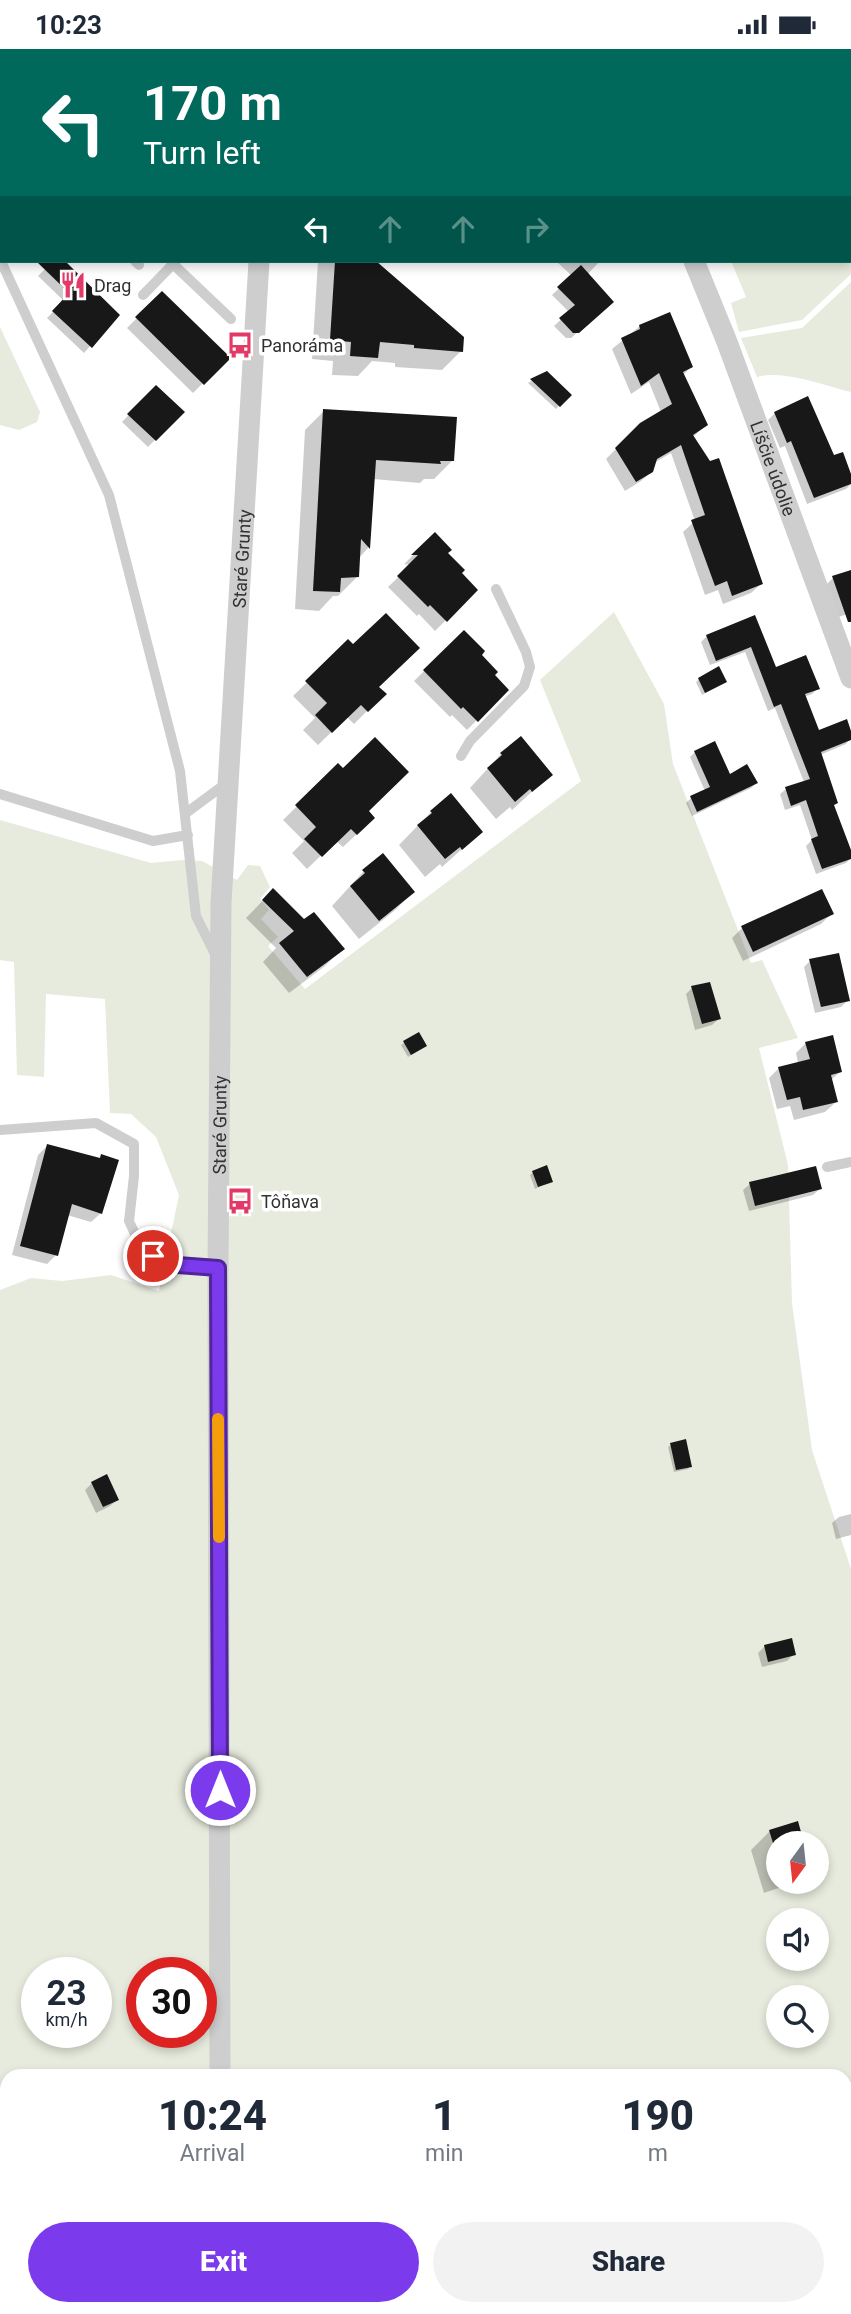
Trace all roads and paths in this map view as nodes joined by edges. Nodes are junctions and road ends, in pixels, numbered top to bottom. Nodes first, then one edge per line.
1 (2, 263) edge
2 (173, 263) edge
3 (175, 263) edge
4 (259, 263) edge
5 (695, 263) edge
6 (143, 295) dead end
7 (231, 319) dead end
8 (496, 589) dead end
9 (851, 678) edge
10 (461, 755) dead end
11 (228, 782) junction
12 (0, 794) edge
13 (186, 813) junction
14 (188, 835) junction
15 (219, 962) junction
16 (0, 1130) edge
17 (851, 1162) edge
18 (827, 1167) dead end
19 (218, 1268) junction
20 (220, 2069) edge

1 - 13 lane
2 - 6 lane
3 - 7 lane
4 - 11 street, Staré Grunty
5 - 9 street, Líščie údolie
8 - 10 lane
11 - 13 lane
11 - 15 street, Staré Grunty
12 - 14 lane
13 - 14 lane
14 - 15 lane
15 - 19 street, Staré Grunty
16 - 19 lane
17 - 18 lane
19 - 20 street, Staré Grunty

